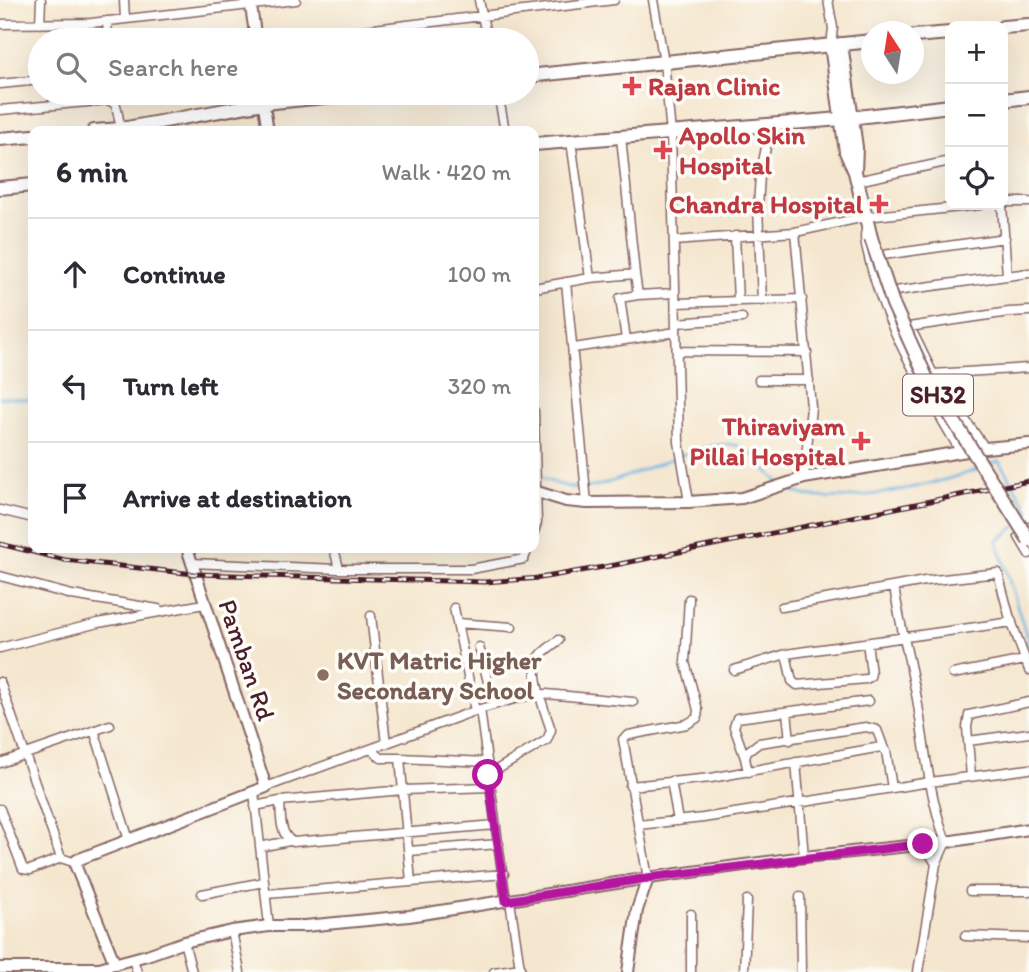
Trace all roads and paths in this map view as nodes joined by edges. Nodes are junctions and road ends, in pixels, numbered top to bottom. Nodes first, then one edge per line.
1 (41, 0) edge
2 (124, 0) edge
3 (296, 0) edge
4 (478, 0) edge
5 (614, 0) edge
6 (653, 0) edge
7 (828, 0) edge
8 (250, 2) edge
9 (482, 17) junction
10 (125, 19) junction
11 (107, 21) junction
12 (0, 24) edge
13 (40, 24) junction
14 (1029, 24) edge
15 (1008, 26) edge
16 (107, 28) edge
17 (254, 28) edge
18 (387, 28) edge
19 (484, 28) edge
20 (945, 33) edge
21 (924, 35) edge
22 (861, 42) edge
23 (836, 44) junction
24 (664, 62) junction
25 (539, 75) edge
26 (28, 81) edge
27 (0, 84) edge
28 (1029, 97) edge
29 (1008, 99) edge
30 (52, 105) edge
31 (116, 105) edge
32 (231, 105) edge
33 (264, 105) edge
34 (500, 105) edge
35 (945, 107) edge
36 (0, 110) edge
37 (846, 118) junction
38 (771, 125) junction
39 (121, 126) edge
40 (135, 126) edge
41 (267, 126) edge
42 (504, 126) edge
43 (671, 133) junction
44 (28, 136) edge
45 (621, 137) junction
46 (0, 139) edge
47 (571, 141) junction
48 (539, 144) edge
49 (945, 162) edge
50 (856, 177) junction
51 (28, 185) edge
52 (0, 188) edge
53 (1029, 202) edge
54 (1008, 204) edge
55 (955, 210) edge
56 (1002, 210) edge
57 (868, 227) junction
58 (795, 232) junction
59 (759, 234) junction
60 (735, 236) junction
61 (1004, 238) junction
62 (674, 241) junction
63 (883, 255) junction
64 (1029, 273) edge
65 (635, 275) junction
66 (1007, 275) junction
67 (590, 278) junction
68 (566, 282) junction
69 (539, 287) edge
70 (895, 291) junction
71 (676, 293) junction
72 (638, 295) junction
73 (802, 299) junction
74 (738, 301) junction
75 (762, 301) junction
76 (676, 303) junction
77 (1029, 311) edge
78 (742, 318) dead end
79 (909, 327) junction
80 (676, 328) junction
81 (626, 339) junction
82 (574, 348) junction
83 (677, 351) junction
84 (807, 352) junction
85 (1029, 369) edge
86 (933, 374) junction
87 (760, 380) dead end
88 (809, 380) junction
89 (1029, 444) edge
90 (985, 448) junction
91 (961, 452) junction
92 (799, 479) junction
93 (539, 491) edge
94 (588, 499) junction
95 (689, 502) junction
96 (0, 510) edge
97 (28, 517) edge
98 (1029, 527) edge
99 (1029, 540) edge
100 (188, 553) edge
101 (335, 553) edge
102 (526, 553) edge
103 (1029, 554) edge
104 (191, 563) junction
105 (339, 569) junction
106 (0, 576) edge
107 (894, 587) junction
108 (689, 599) dead end
109 (204, 604) junction
110 (782, 607) dead end
111 (454, 608) dead end
112 (164, 610) junction
113 (371, 616) dead end
114 (1012, 622) junction
115 (457, 623) junction
116 (512, 627) dead end
117 (902, 638) junction
118 (559, 640) dead end
119 (867, 642) junction
120 (479, 647) dead end
121 (0, 648) edge
122 (786, 654) junction
123 (1025, 660) junction
124 (734, 670) dead end
125 (1029, 670) edge
126 (953, 674) dead end
127 (0, 682) edge
128 (540, 695) junction
129 (869, 701) dead end
130 (633, 702) dead end
131 (1029, 702) edge
132 (494, 705) junction
133 (4, 707) edge
134 (477, 710) junction
135 (787, 712) junction
136 (110, 725) dead end
137 (94, 730) junction
138 (1029, 733) edge
139 (790, 740) junction
140 (968, 741) junction
141 (386, 743) junction
142 (371, 749) junction
143 (884, 749) junction
144 (25, 753) junction
145 (400, 758) junction
146 (745, 758) junction
147 (0, 762) edge
148 (487, 762) junction
149 (796, 762) junction
150 (1029, 769) edge
151 (748, 772) junction
152 (488, 775) junction
153 (971, 777) junction
154 (671, 782) junction
155 (930, 782) junction
156 (630, 786) junction
157 (266, 787) junction
158 (490, 787) junction
159 (892, 788) junction
160 (403, 790) junction
161 (254, 792) junction
162 (280, 801) junction
163 (801, 804) junction
164 (255, 806) junction
165 (0, 809) edge
166 (678, 821) junction
167 (495, 825) junction
168 (638, 825) junction
169 (1029, 829) edge
170 (407, 832) junction
171 (129, 840) junction
172 (289, 841) junction
173 (946, 842) junction
174 (499, 844) junction
175 (923, 844) junction
176 (260, 847) junction
177 (409, 851) junction
178 (61, 858) junction
179 (804, 858) junction
180 (76, 863) junction
181 (936, 864) junction
182 (504, 874) junction
183 (648, 878) junction
184 (264, 882) junction
185 (411, 882) junction
186 (970, 891) dead end
187 (1029, 891) edge
188 (202, 894) dead end
189 (266, 894) junction
190 (800, 897) dead end
191 (747, 900) dead end
192 (508, 901) junction
193 (691, 914) dead end
194 (269, 926) junction
195 (232, 931) junction
196 (965, 936) dead end
197 (1029, 937) edge
198 (184, 942) junction
199 (133, 959) junction
200 (115, 964) junction
201 (0, 968) edge
202 (100, 970) edge
203 (521, 970) edge
204 (137, 972) edge
205 (192, 972) edge
206 (240, 972) edge
207 (494, 972) edge
208 (628, 972) edge
209 (691, 972) edge
210 (744, 972) edge
211 (801, 972) edge
212 (918, 972) edge

1 - 13 street
2 - 10 street
3 - 8 street
4 - 9 street
5 - 9 street
6 - 24 street
7 - 23 street
8 - 10 street
8 - 17 street
9 - 18 street
9 - 19 street
10 - 11 street
11 - 13 street
11 - 16 street
12 - 13 street
14 - 15 main road
20 - 21 main road
22 - 23 main road
23 - 24 main road
23 - 37 main road
24 - 25 main road
24 - 43 street
26 - 27 street
28 - 29 main road
30 - 36 street
31 - 39 street
32 - 40 main road
33 - 41 street
34 - 42 street
35 - 37 main road
37 - 38 main road
37 - 50 main road, SH32
38 - 43 main road
38 - 59 street
43 - 45 main road
43 - 62 street
44 - 46 main road
45 - 47 main road
45 - 65 street
47 - 48 main road
47 - 67 street
49 - 50 street
50 - 57 main road, SH32
51 - 52 main road
53 - 54 street
55 - 57 street
56 - 61 street
57 - 58 street
57 - 63 street
57 - 91 street
57 - 99 main road, SH32, bridge
58 - 59 street
58 - 73 street
59 - 60 street
59 - 75 street
60 - 62 street
60 - 74 street
61 - 63 street
61 - 66 street
62 - 71 street
63 - 70 street
64 - 66 street
65 - 67 street
65 - 72 street
66 - 70 street
67 - 68 street
68 - 69 street
68 - 82 street
70 - 79 street
71 - 72 street
71 - 76 street
72 - 81 street
73 - 75 street
73 - 84 street
74 - 75 street
74 - 76 street
76 - 80 street
77 - 79 street
78 - 80 street
79 - 86 street
80 - 81 street
80 - 83 street
81 - 82 street
82 - 94 street
83 - 84 street
83 - 95 street
84 - 88 street
85 - 86 street
86 - 90 street
87 - 88 street
88 - 92 street
89 - 90 street
90 - 91 street
91 - 92 street
92 - 95 street
93 - 94 street
94 - 95 street
96 - 97 street
98 - 103 street
100 - 104 street, Pamban Rd
101 - 105 street
102 - 105 street
104 - 105 street
104 - 109 street, Pamban Rd
106 - 112 street
107 - 110 street
107 - 114 street
107 - 117 street
108 - 156 street
109 - 112 street
109 - 157 street, Pamban Rd
111 - 115 street
112 - 121 street
113 - 141 street
114 - 117 street
114 - 123 street
115 - 116 street
115 - 134 street
117 - 119 street
117 - 155 street
118 - 128 street
119 - 122 street
119 - 122 street
120 - 132 street
122 - 124 street
123 - 125 street
123 - 126 street
127 - 133 street
128 - 130 street
128 - 132 street
128 - 152 street
129 - 135 street
131 - 140 street
132 - 134 street
133 - 144 street
134 - 141 street
134 - 148 street
135 - 139 street
135 - 146 street
136 - 137 street
137 - 144 street
137 - 171 street
138 - 140 street
139 - 143 street
139 - 146 street
140 - 153 street
141 - 142 street
142 - 145 street
142 - 157 street
143 - 149 street
143 - 159 street
144 - 147 street
144 - 178 street
145 - 148 street
145 - 160 street
146 - 151 street
148 - 152 street
149 - 151 street
149 - 163 street
150 - 153 street
151 - 154 street
152 - 158 street
153 - 155 street
154 - 156 street
154 - 166 street
155 - 159 street
155 - 173 street
156 - 168 street
157 - 161 street
158 - 160 street
158 - 167 street
159 - 163 street
160 - 162 street
160 - 170 street
161 - 164 street
161 - 171 street
162 - 164 street
162 - 172 street
163 - 166 street
163 - 179 street
164 - 176 street
165 - 178 street
166 - 168 street
167 - 170 street
167 - 174 street
168 - 183 street
169 - 173 street
170 - 172 street
170 - 177 street
171 - 180 street
172 - 176 street
173 - 175 street
173 - 181 street
174 - 177 street
174 - 182 street
175 - 179 street
175 - 181 street
176 - 184 street
177 - 185 street
178 - 180 street
179 - 183 street
180 - 200 street
181 - 212 street
182 - 185 street
182 - 192 street
183 - 192 street
183 - 208 street
184 - 188 street
184 - 189 street
185 - 189 street
186 - 187 street
189 - 194 street
190 - 211 street
191 - 210 street
192 - 194 street
192 - 203 street
193 - 209 street
194 - 195 street
195 - 198 street
195 - 206 street
196 - 197 street
198 - 199 street
198 - 205 street
199 - 200 street
199 - 204 street
200 - 202 street
201 - 202 street
203 - 207 street

